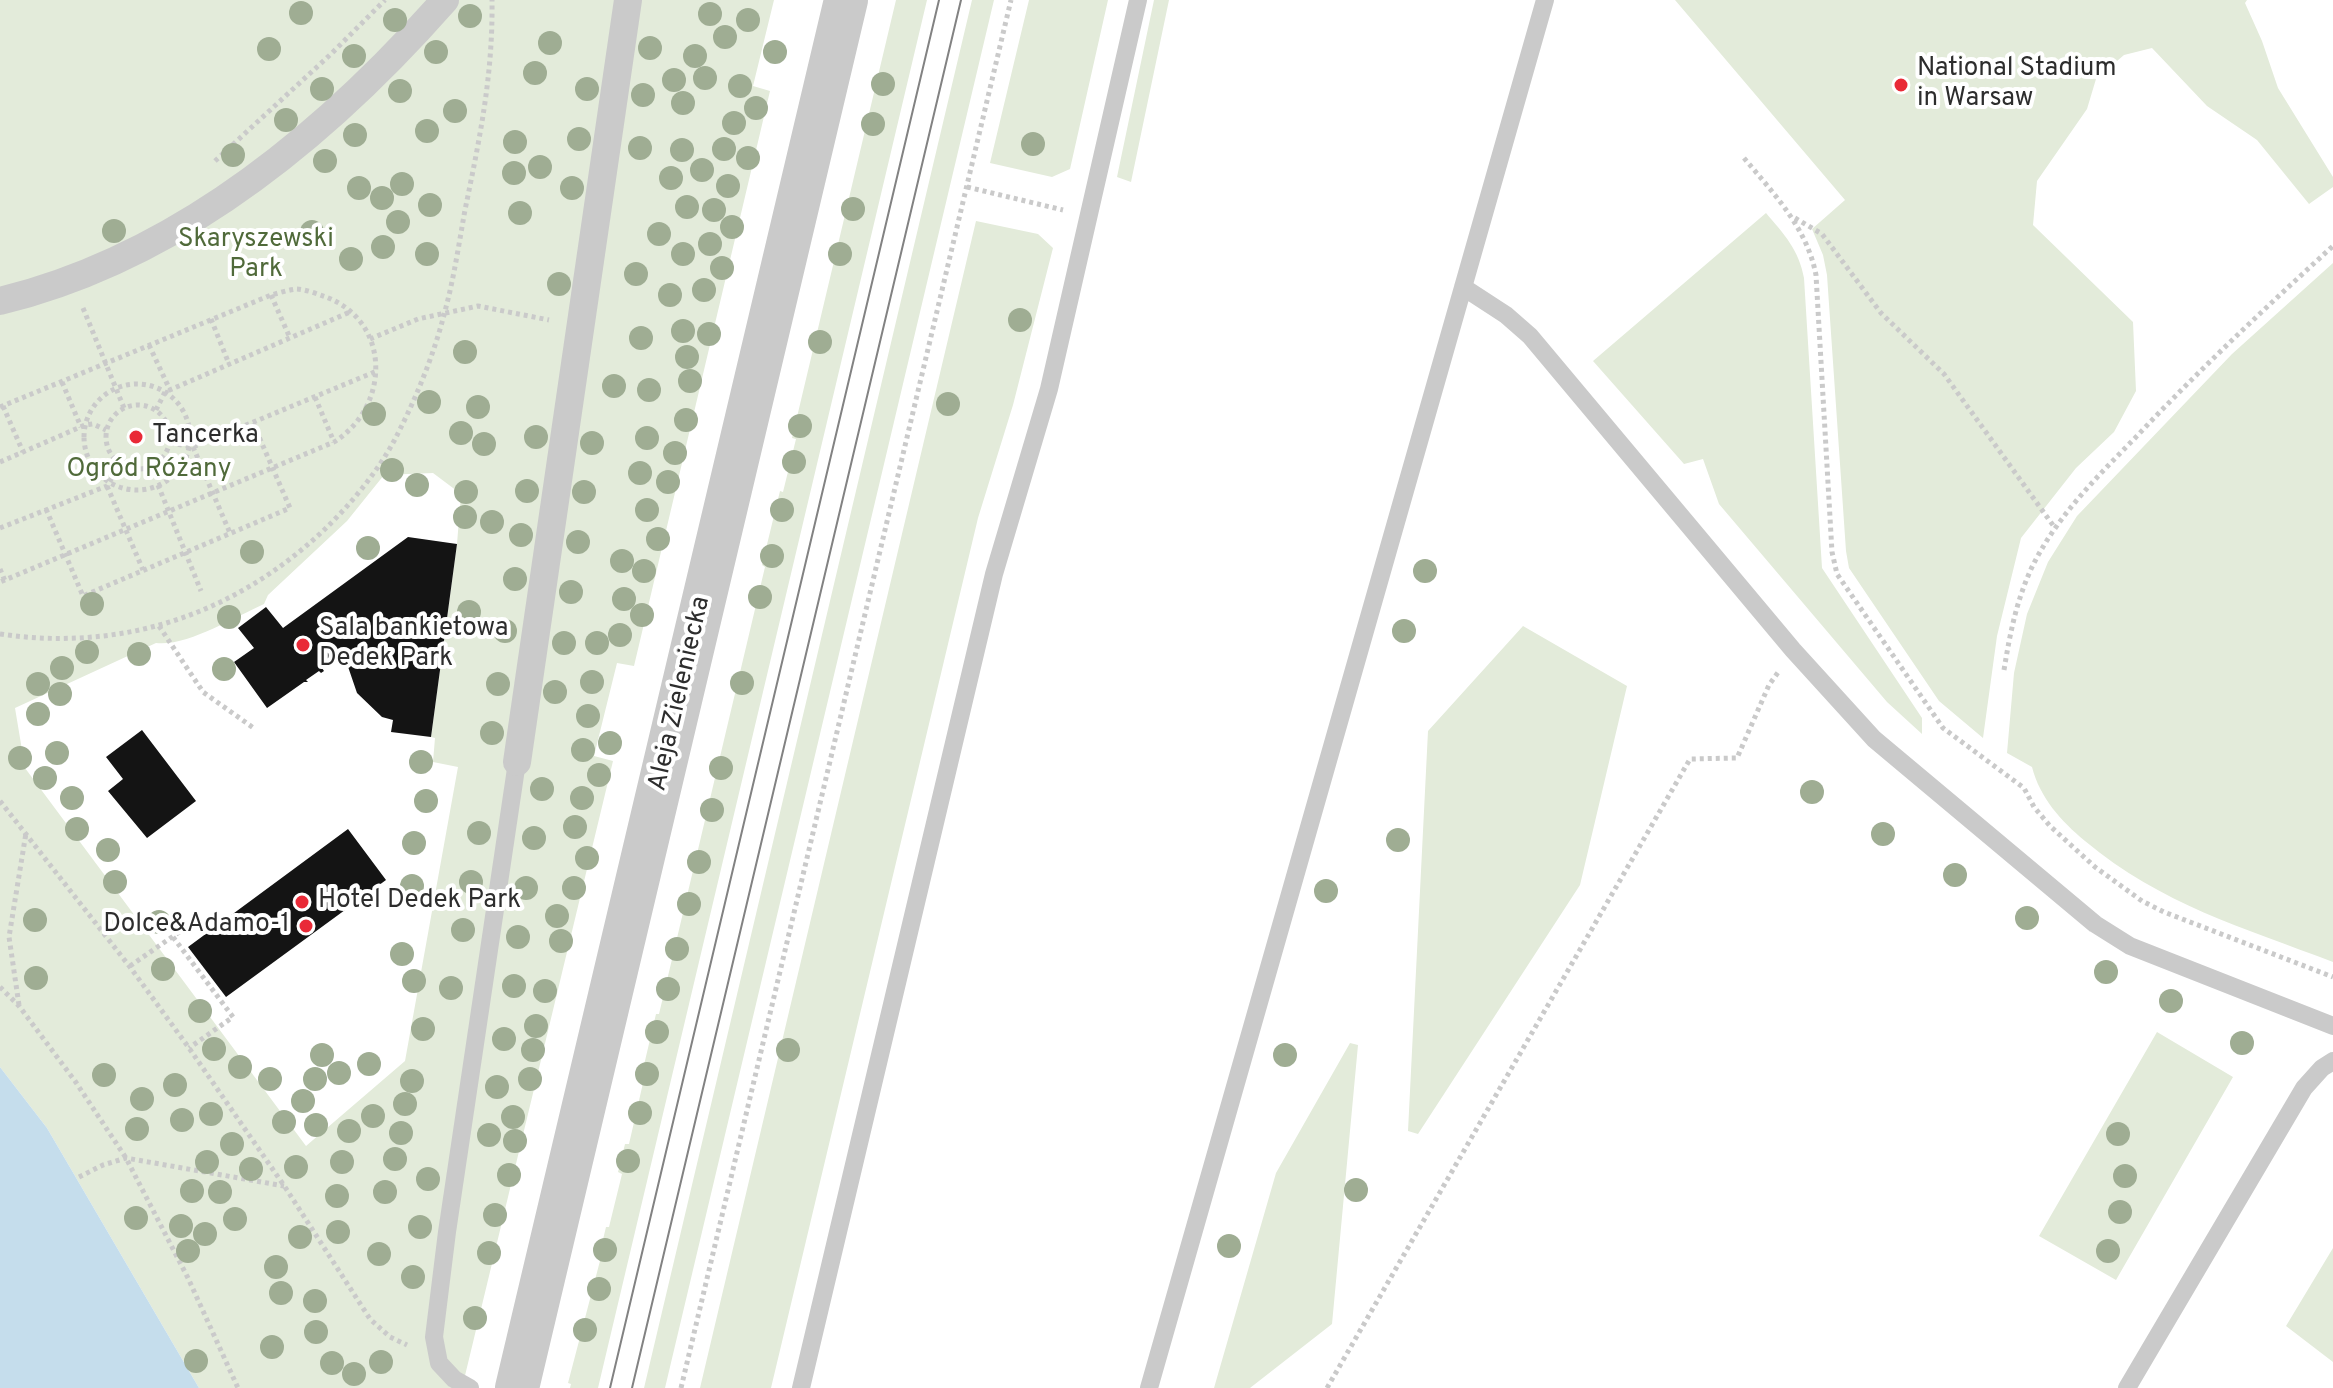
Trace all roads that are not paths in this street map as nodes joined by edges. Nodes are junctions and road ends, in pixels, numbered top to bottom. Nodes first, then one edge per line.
1 (445, 0) edge
2 (628, 0) edge
3 (846, 0) edge
4 (1138, 0) edge
5 (1545, 0) edge
6 (1463, 287) junction
7 (0, 301) edge
8 (517, 762) joint
9 (2333, 1026) edge
10 (2333, 1061) edge
11 (470, 1388) edge
12 (517, 1388) edge
13 (801, 1388) edge
14 (1149, 1388) edge
15 (2127, 1388) edge

1 - 7 street
2 - 8 street
3 - 12 street, Aleja Zieleniecka
4 - 13 lane
5 - 6 lane
6 - 9 lane
6 - 14 lane
8 - 11 lane
10 - 15 lane

